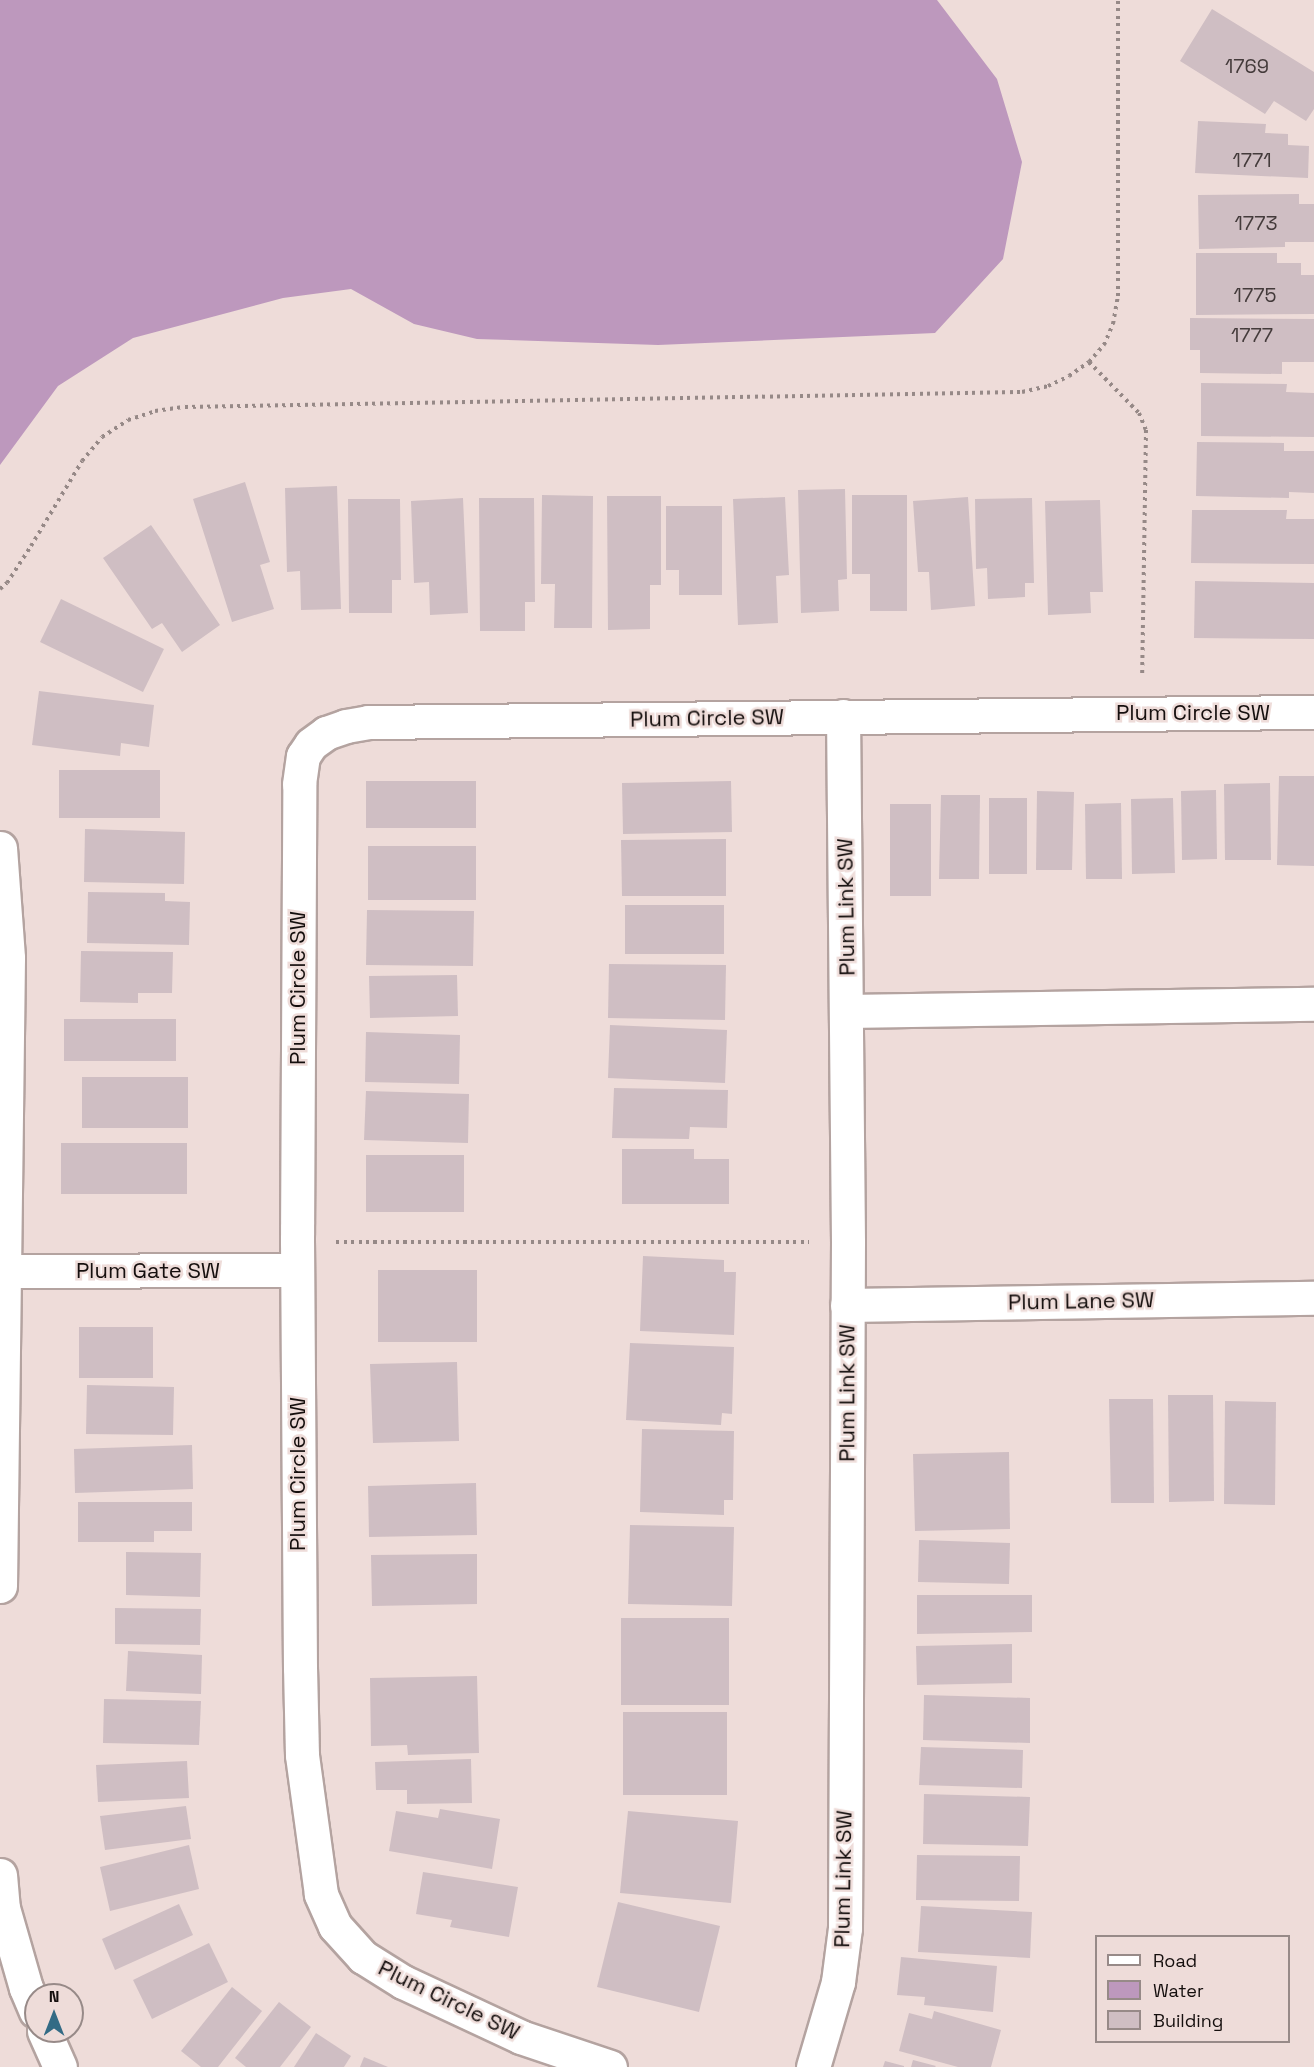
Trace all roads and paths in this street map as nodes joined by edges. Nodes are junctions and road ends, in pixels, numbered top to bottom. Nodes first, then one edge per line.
1 (1118, 0) edge
2 (1089, 362) junction
3 (0, 589) edge
4 (1314, 712) edge
5 (1142, 713) junction
6 (843, 716) junction
7 (0, 848) edge
8 (1314, 1004) edge
9 (847, 1011) junction
10 (848, 1242) junction
11 (297, 1256) junction
12 (3, 1271) edge
13 (1314, 1298) edge
14 (847, 1305) junction
15 (0, 1586) edge
16 (0, 1875) edge
17 (25, 1983) edge
18 (49, 2043) edge
19 (60, 2067) edge
20 (610, 2067) edge
21 (813, 2067) edge

1 - 2 path
2 - 3 path
2 - 5 path
4 - 5 street, Plum Circle SW
5 - 6 street, Plum Circle SW
6 - 9 street, Plum Link SW
6 - 11 street, Plum Circle SW
7 - 12 street
8 - 9 street
9 - 10 street, Plum Link SW
10 - 11 path
10 - 14 street, Plum Link SW
11 - 12 street, Plum Gate SW
11 - 20 street, Plum Circle SW
12 - 15 street
13 - 14 street, Plum Lane SW
14 - 21 street, Plum Link SW
16 - 17 street
18 - 19 street

